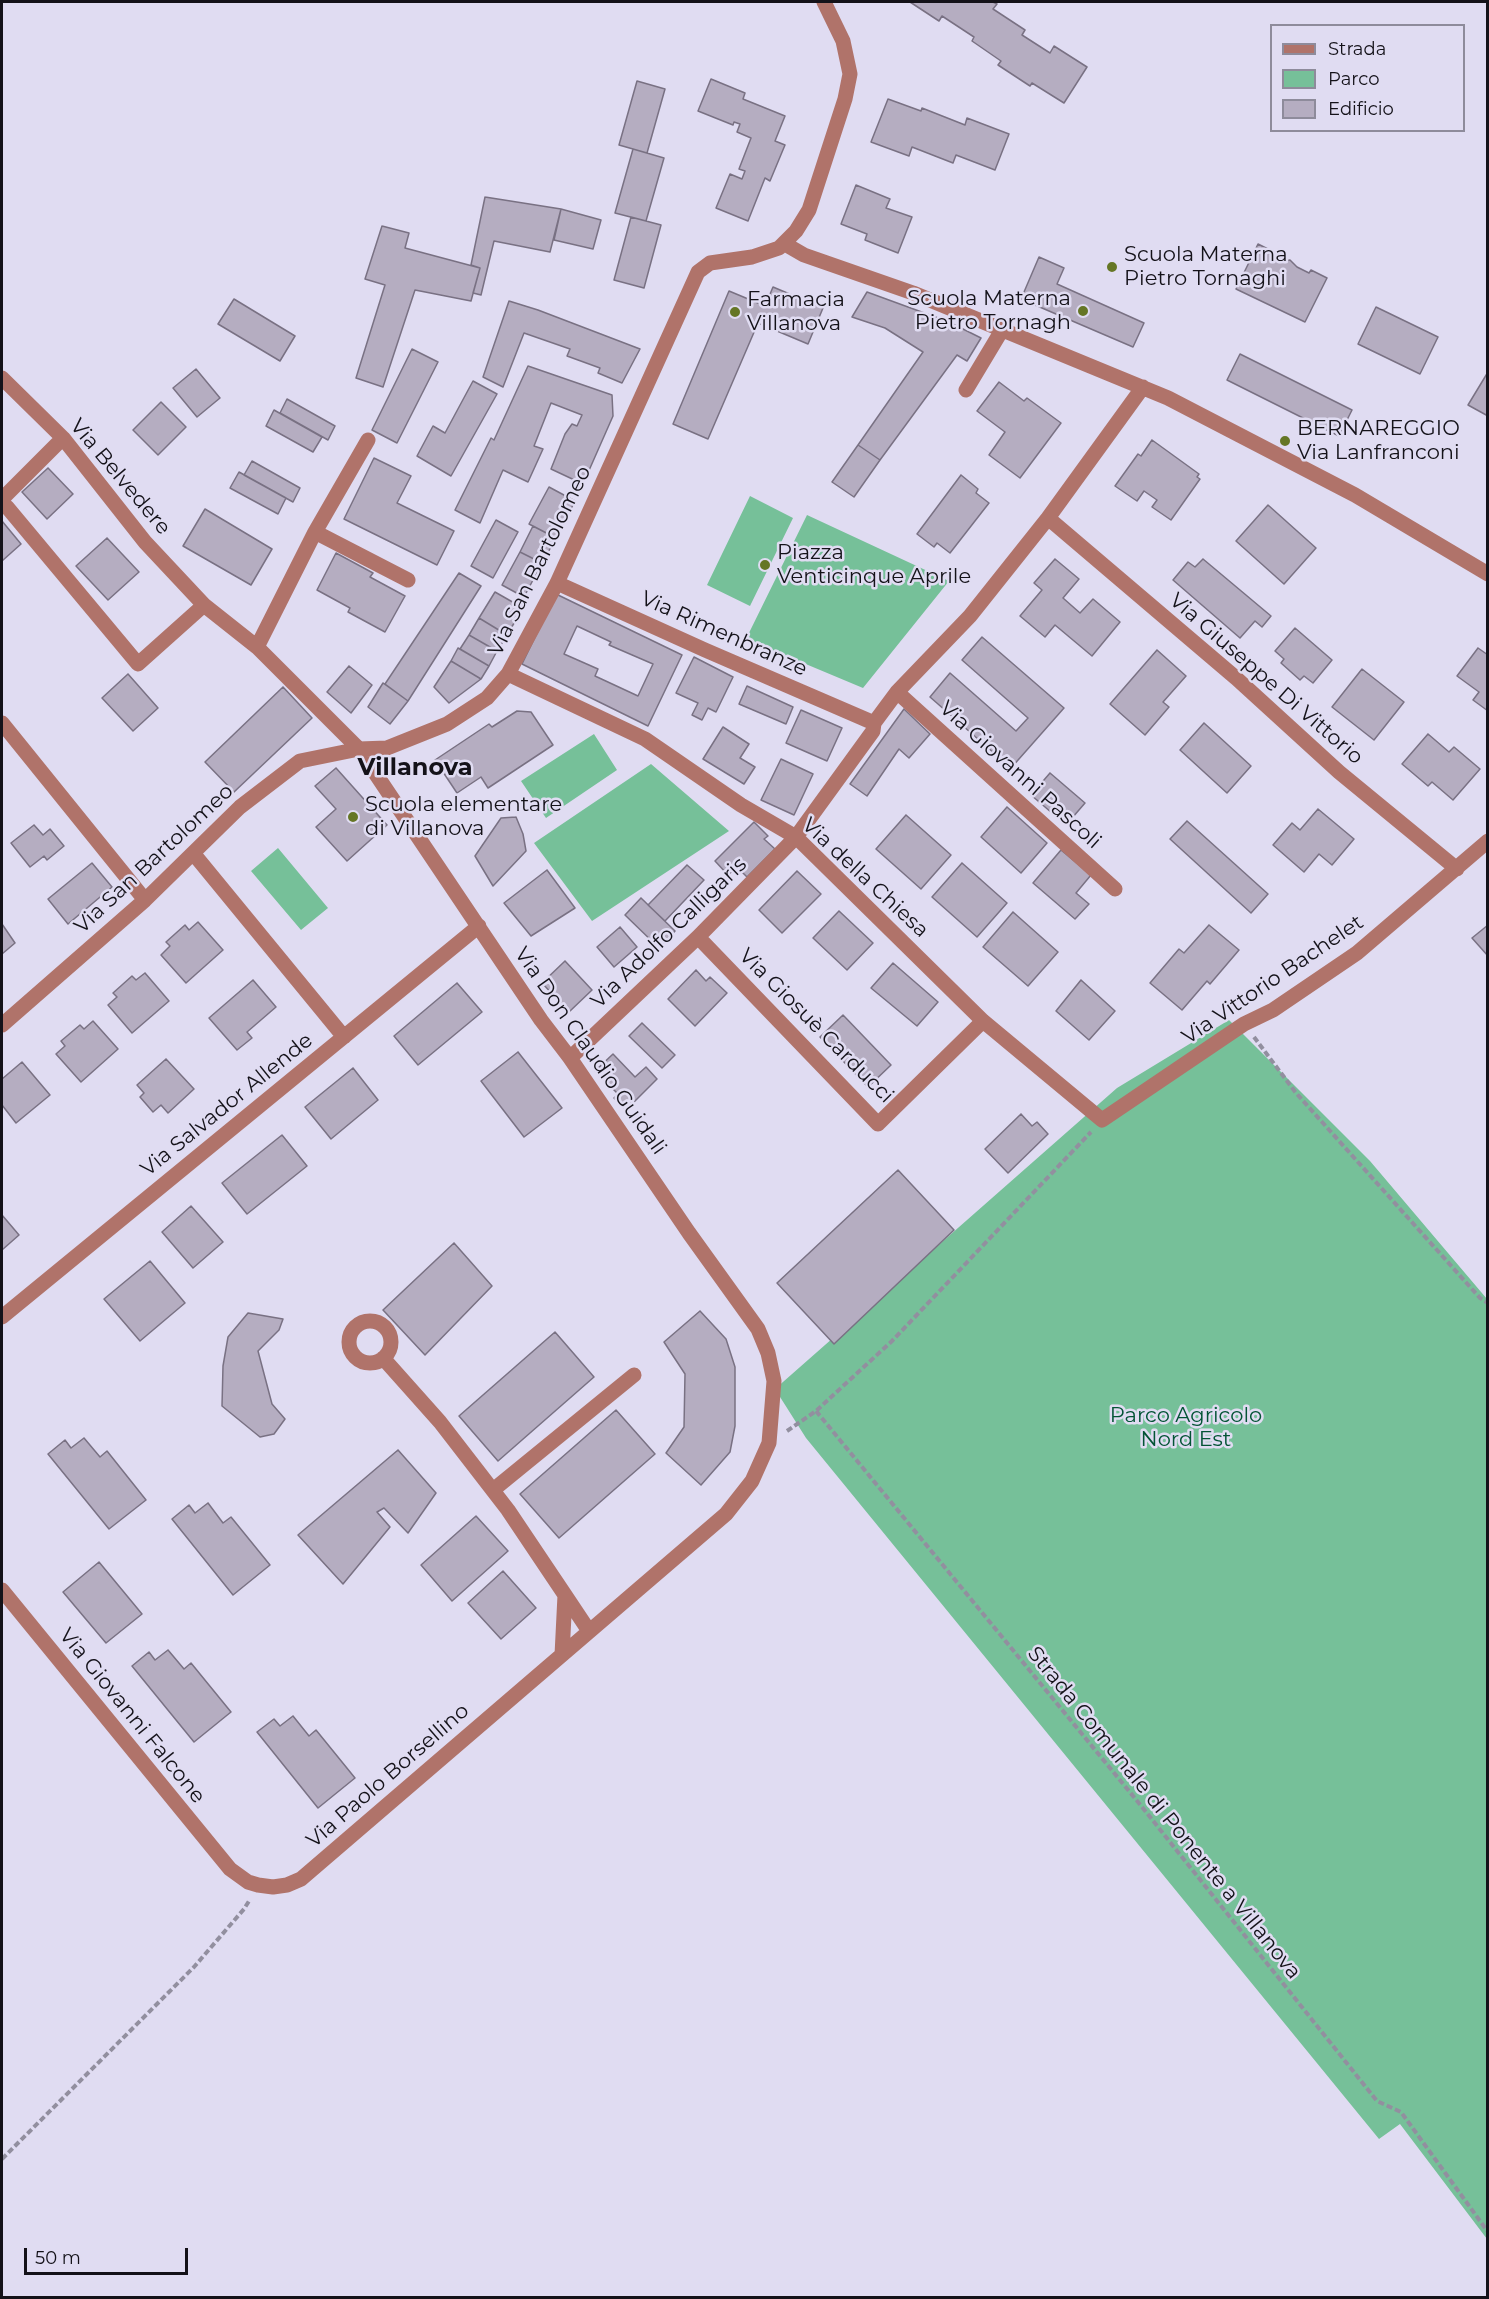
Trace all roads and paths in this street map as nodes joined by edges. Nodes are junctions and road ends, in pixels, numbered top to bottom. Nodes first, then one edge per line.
1 (824, 2) edge
2 (785, 244) junction
3 (1002, 330) junction
4 (2, 378) edge
5 (1143, 387) junction
6 (966, 390) dead end
7 (63, 438) junction
8 (368, 440) dead end
9 (4, 503) edge
10 (1048, 518) junction
11 (315, 532) junction
12 (1488, 574) edge
13 (408, 580) dead end
14 (557, 583) junction
15 (204, 605) junction
16 (257, 647) junction
17 (507, 674) junction
18 (897, 692) junction
19 (2, 723) edge
20 (874, 723) junction
21 (359, 749) junction
22 (796, 837) junction
23 (1488, 841) edge
24 (193, 853) junction
25 (1457, 869) junction
26 (1115, 889) dead end
27 (145, 900) junction
28 (479, 926) junction
29 (698, 937) junction
30 (983, 1021) junction
31 (1244, 1024) junction
32 (2, 1025) edge
33 (344, 1037) junction
34 (570, 1058) junction
35 (1102, 1120) junction
36 (1488, 1303) edge
37 (2, 1317) edge
38 (383, 1358) dead end
39 (634, 1375) dead end
40 (774, 1381) joint
41 (816, 1411) junction
42 (769, 1443) junction
43 (493, 1490) junction
44 (2, 1590) edge
45 (566, 1595) junction
46 (589, 1631) junction
47 (562, 1655) junction
48 (230, 1869) joint
49 (258, 1885) junction
50 (2, 2158) edge
51 (1488, 2232) edge

1 - 2 street
2 - 3 street
2 - 14 street, Via San Bartolomeo
3 - 5 street
3 - 6 street
4 - 7 street, Via Belvedere
5 - 10 street, Via Adolfo Calligaris
5 - 12 street
7 - 9 street
7 - 15 street, Via Belvedere
8 - 11 street
9 - 15 street
10 - 18 street, Via Adolfo Calligaris
10 - 25 street, Via Giuseppe Di Vittorio
11 - 13 street
11 - 16 street
14 - 17 street, Via San Bartolomeo
14 - 20 street, Via Rimenbranze
15 - 16 street, Via Belvedere
16 - 21 street, Via Belvedere
17 - 21 street, Via San Bartolomeo
17 - 22 street, Via della Chiesa
18 - 20 street, Via Adolfo Calligaris
18 - 26 street, Via Giovanni Pascoli
19 - 27 street
20 - 22 street, Via Adolfo Calligaris
21 - 24 street, Via San Bartolomeo
21 - 28 street, Via Don Claudio Guidali
22 - 29 street, Via Adolfo Calligaris
22 - 30 street, Via della Chiesa
23 - 25 street, Via Vittorio Bachelet
24 - 27 street, Via San Bartolomeo
24 - 33 street
25 - 31 street, Via Vittorio Bachelet
27 - 32 street, Via San Bartolomeo
28 - 33 street, Via Salvador Allende
28 - 34 street, Via Don Claudio Guidali
29 - 30 street, Via Giosuè Carducci
29 - 34 street, Via Adolfo Calligaris
30 - 35 street, Via della Chiesa
31 - 35 street, Via Vittorio Bachelet
31 - 36 path
33 - 37 street, Via Salvador Allende
34 - 40 street, Via Don Claudio Guidali
35 - 41 path
38 - 43 street
39 - 43 street
40 - 42 street, Via Paolo Borsellino
41 - 42 path
41 - 51 path, Strada Comunale di Ponente a Villanova
42 - 46 street, Via Paolo Borsellino
43 - 45 street
44 - 48 street, Via Giovanni Falcone
45 - 46 street
45 - 47 street
46 - 47 street, Via Paolo Borsellino
47 - 49 street, Via Paolo Borsellino
48 - 49 street, Via Paolo Borsellino
49 - 50 path

